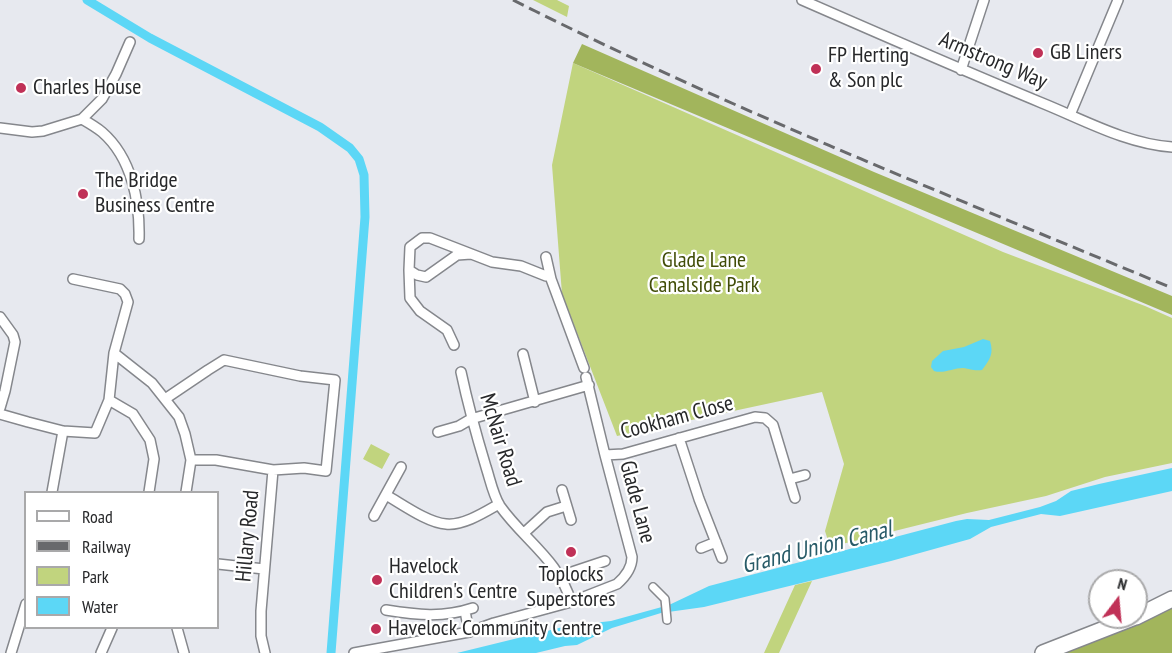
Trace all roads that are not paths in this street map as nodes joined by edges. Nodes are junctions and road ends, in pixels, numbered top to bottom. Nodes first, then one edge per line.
1 (802, 0) edge
2 (984, 0) edge
3 (1118, 0) edge
4 (128, 45) dead end
5 (961, 70) junction
6 (1070, 115) junction
7 (82, 119) junction
8 (0, 128) edge
9 (1172, 147) edge
10 (139, 239) dead end
11 (471, 254) junction
12 (546, 257) dead end
13 (409, 270) junction
14 (550, 275) junction
15 (426, 277) junction
16 (73, 279) dead end
17 (409, 292) junction
18 (0, 317) edge
19 (454, 345) dead end
20 (114, 353) junction
21 (523, 354) dead end
22 (461, 372) dead end
23 (586, 377) junction
24 (165, 399) junction
25 (109, 400) junction
26 (535, 402) junction
27 (0, 408) edge
28 (0, 414) edge
29 (471, 419) junction
30 (63, 430) junction
31 (438, 432) dead end
32 (679, 438) junction
33 (605, 455) junction
34 (191, 460) junction
35 (401, 467) dead end
36 (273, 470) junction
37 (805, 475) dead end
38 (790, 479) junction
39 (561, 490) dead end
40 (52, 491) edge
41 (149, 491) edge
42 (186, 491) edge
43 (386, 495) junction
44 (795, 498) dead end
45 (499, 504) junction
46 (566, 506) junction
47 (374, 516) dead end
48 (571, 520) dead end
49 (524, 533) junction
50 (716, 542) junction
51 (701, 548) dead end
52 (722, 558) dead end
53 (605, 561) dead end
54 (219, 564) edge
55 (264, 569) junction
56 (560, 576) junction
57 (653, 587) dead end
58 (1172, 599) edge
59 (571, 602) junction
60 (387, 610) dead end
61 (24, 611) edge
62 (1148, 611) edge
63 (667, 620) dead end
64 (111, 629) edge
65 (178, 629) edge
66 (1105, 629) edge
67 (469, 632) junction
68 (11, 653) edge
69 (101, 653) edge
70 (184, 653) edge
71 (264, 653) edge
72 (354, 653) edge
73 (1043, 653) edge

1 - 5 street, Armstrong Way
2 - 5 street
3 - 6 street
4 - 7 street
5 - 6 street, Armstrong Way
6 - 9 street, Armstrong Way
7 - 8 street
7 - 10 street
11 - 13 street
11 - 14 street
11 - 15 street
12 - 14 street, Glade Lane
13 - 15 street
13 - 17 street
14 - 23 street, Glade Lane
15 - 17 street
16 - 20 street
17 - 19 street
18 - 27 street
20 - 24 street
20 - 25 street
21 - 26 street
22 - 29 street, McNair Road
23 - 26 street
23 - 33 street, Glade Lane
24 - 34 street
24 - 36 street
25 - 30 street
25 - 41 street
26 - 29 street
28 - 30 street
29 - 31 street
29 - 45 street, McNair Road
30 - 40 street
32 - 33 street, Cookham Close
32 - 38 street, Cookham Close
32 - 50 street
33 - 59 street, Glade Lane
34 - 36 street, Hillary Road
34 - 42 street
35 - 43 street
36 - 55 street, Hillary Road
37 - 38 street
38 - 44 street, Cookham Close
39 - 46 street
43 - 45 street
43 - 47 street
45 - 49 street, McNair Road
46 - 48 street
46 - 49 street
49 - 56 street, McNair Road
50 - 51 street
50 - 52 street
53 - 56 street
54 - 55 street
55 - 71 street, Hillary Road
56 - 59 street, McNair Road
57 - 63 street
58 - 62 main road
59 - 67 street
60 - 67 street
61 - 68 street
64 - 69 street
65 - 70 street
66 - 73 main road
67 - 72 street

